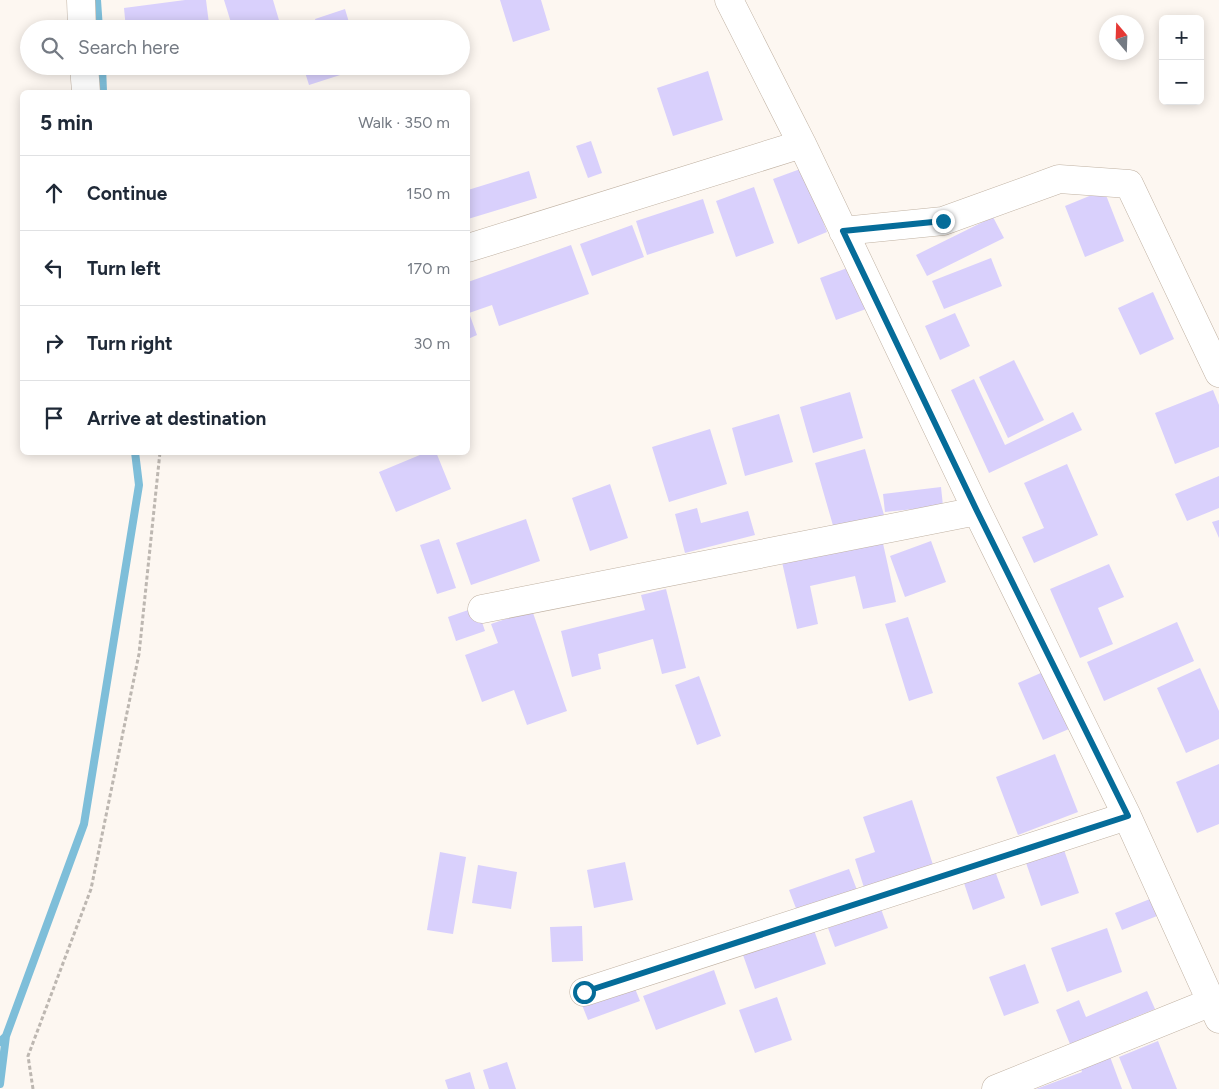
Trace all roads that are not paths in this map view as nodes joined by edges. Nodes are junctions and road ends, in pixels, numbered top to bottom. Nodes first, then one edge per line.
1 (81, 0) edge
2 (729, 0) edge
3 (82, 20) edge
4 (85, 75) edge
5 (86, 90) edge
6 (802, 144) junction
7 (843, 231) junction
8 (470, 247) edge
9 (1219, 373) edge
10 (977, 511) junction
11 (482, 609) dead end
12 (1128, 816) junction
13 (584, 992) dead end
14 (1216, 1007) edge
15 (996, 1089) edge

1 - 3 street
2 - 6 street
4 - 5 street
6 - 7 street
6 - 8 street
7 - 9 street
7 - 10 street
10 - 11 street
10 - 12 street
12 - 13 street
12 - 14 street
14 - 15 street

